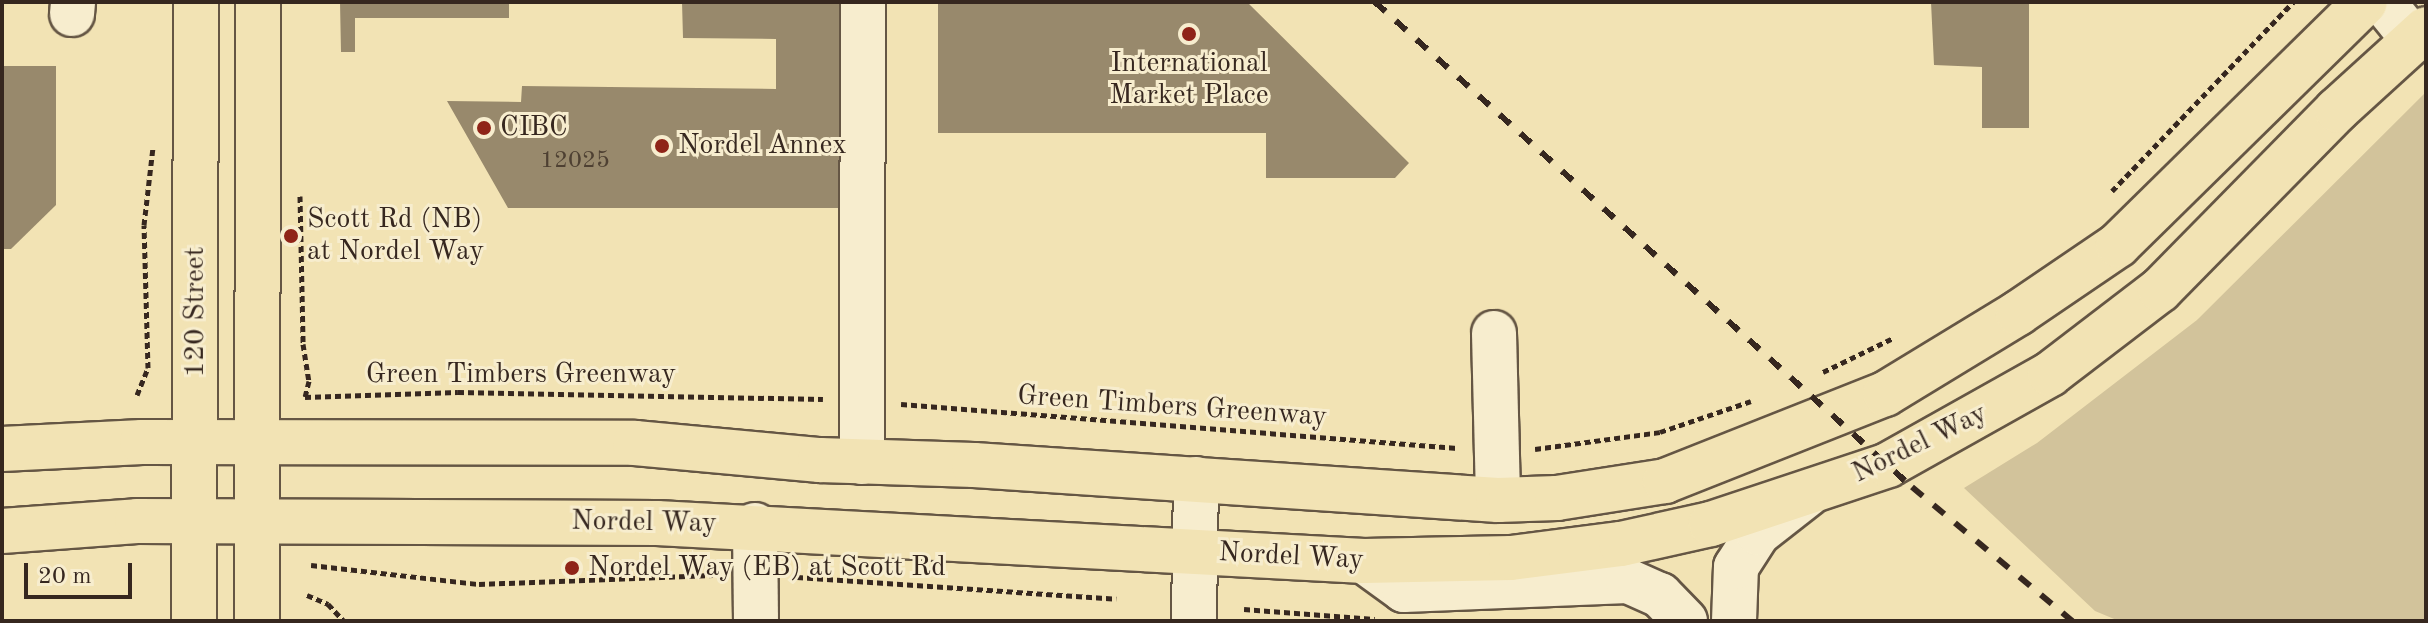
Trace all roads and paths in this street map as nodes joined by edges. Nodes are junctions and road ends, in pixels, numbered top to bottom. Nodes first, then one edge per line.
1 (196, 2) edge
2 (258, 2) edge
3 (863, 2) edge
4 (2293, 2) edge
5 (2365, 2) edge
6 (2383, 2) edge
7 (2419, 34) edge
8 (299, 189) dead end
9 (2105, 197) dead end
10 (1494, 333) dead end
11 (1905, 333) dead end
12 (1811, 378) dead end
13 (833, 399) dead end
14 (1756, 399) dead end
15 (892, 403) dead end
16 (257, 441) junction
17 (195, 442) junction
18 (1451, 448) dead end
19 (2, 449) edge
20 (1538, 449) dead end
21 (862, 462) junction
22 (1196, 479) junction
23 (1812, 491) junction
24 (1498, 500) junction
25 (194, 521) junction
26 (257, 521) junction
27 (755, 525) junction
28 (2, 531) edge
29 (1195, 552) junction
30 (1364, 561) junction
31 (308, 564) dead end
32 (572, 568) dead end
33 (713, 575) dead end
34 (797, 577) dead end
35 (572, 581) junction
36 (307, 595) dead end
37 (1116, 599) dead end
38 (1244, 609) dead end
39 (1378, 619) dead end
40 (194, 621) edge
41 (257, 621) edge
42 (344, 621) edge
43 (756, 621) edge
44 (1194, 621) edge
45 (1685, 621) edge
46 (1734, 621) edge

1 - 17 main road, 120 Street
2 - 16 main road
3 - 21 street
4 - 9 path
5 - 24 main road
6 - 7 street
7 - 23 main road, Nordel Way
8 - 13 path, Green Timbers Greenway
10 - 24 street
11 - 12 path
14 - 20 path
15 - 18 path, Green Timbers Greenway
16 - 17 main road
16 - 21 main road
16 - 26 main road
17 - 19 main road
17 - 25 main road, 120 Street
21 - 22 main road
22 - 24 main road
22 - 29 street
23 - 30 main road, Nordel Way
23 - 46 street
25 - 26 main road, Nordel Way
25 - 28 main road, Nordel Way
25 - 40 main road, 120 Street
26 - 27 main road, Nordel Way
26 - 41 main road
27 - 29 main road, Nordel Way
27 - 43 street
29 - 30 main road, Nordel Way
29 - 44 street
30 - 45 street
31 - 35 path
32 - 35 path
33 - 35 path
34 - 37 path
36 - 42 path
38 - 39 path

